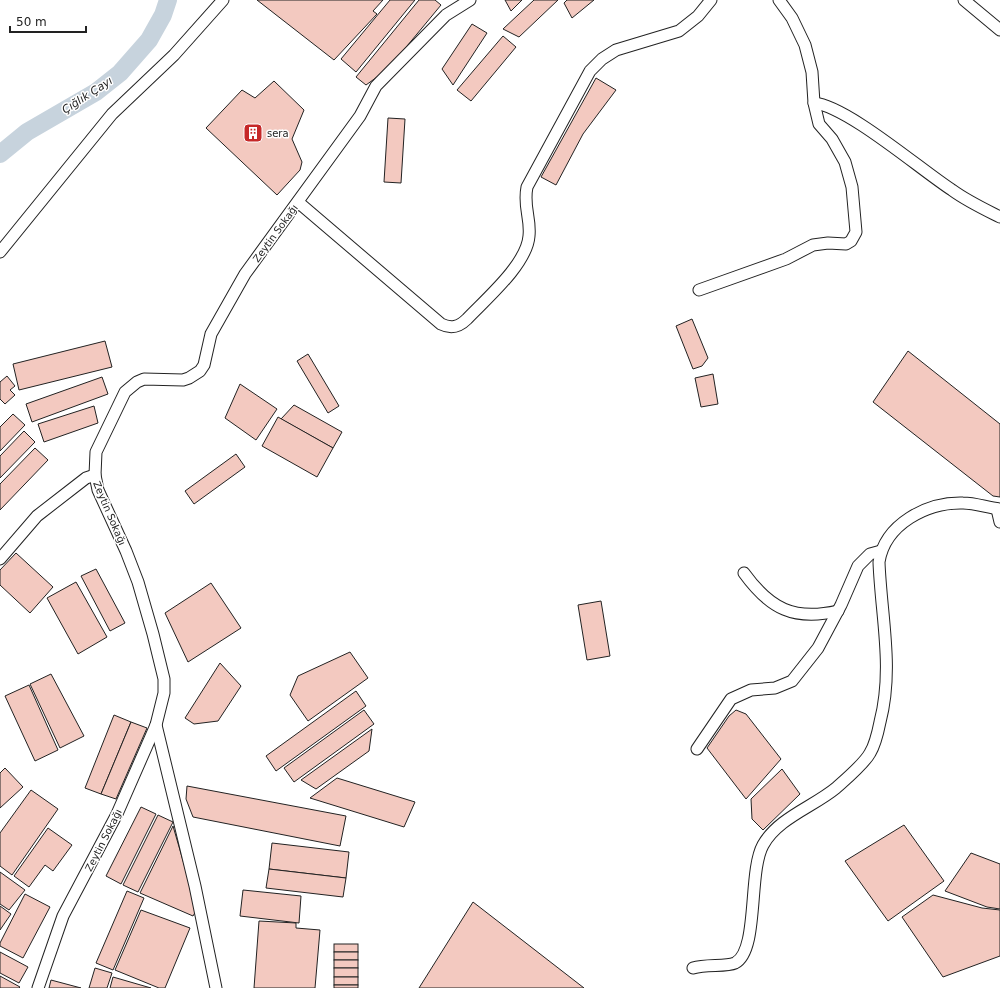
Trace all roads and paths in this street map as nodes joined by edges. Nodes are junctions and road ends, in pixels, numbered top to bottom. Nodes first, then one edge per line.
1 (223, 0) edge
2 (470, 0) edge
3 (711, 0) edge
4 (778, 0) edge
5 (964, 0) edge
6 (1000, 30) edge
7 (814, 103) junction
8 (298, 202) junction
9 (1000, 217) edge
10 (0, 252) edge
11 (699, 290) dead end
12 (95, 475) junction
13 (998, 509) edge
14 (1000, 522) edge
15 (881, 551) junction
16 (0, 559) edge
17 (744, 573) dead end
18 (838, 611) junction
19 (156, 725) junction
20 (697, 749) dead end
21 (693, 968) dead end
22 (38, 988) edge
23 (216, 988) edge

1 - 10 street
2 - 8 street, Zeytin Sokağı
3 - 8 street
4 - 7 street
5 - 6 street
7 - 9 street
7 - 11 street
8 - 12 street, Zeytin Sokağı
12 - 16 street
12 - 19 street, Zeytin Sokağı
13 - 14 street
13 - 15 street
15 - 18 street
15 - 21 street
17 - 18 street
18 - 20 street
19 - 22 street, Zeytin Sokağı
19 - 23 street

